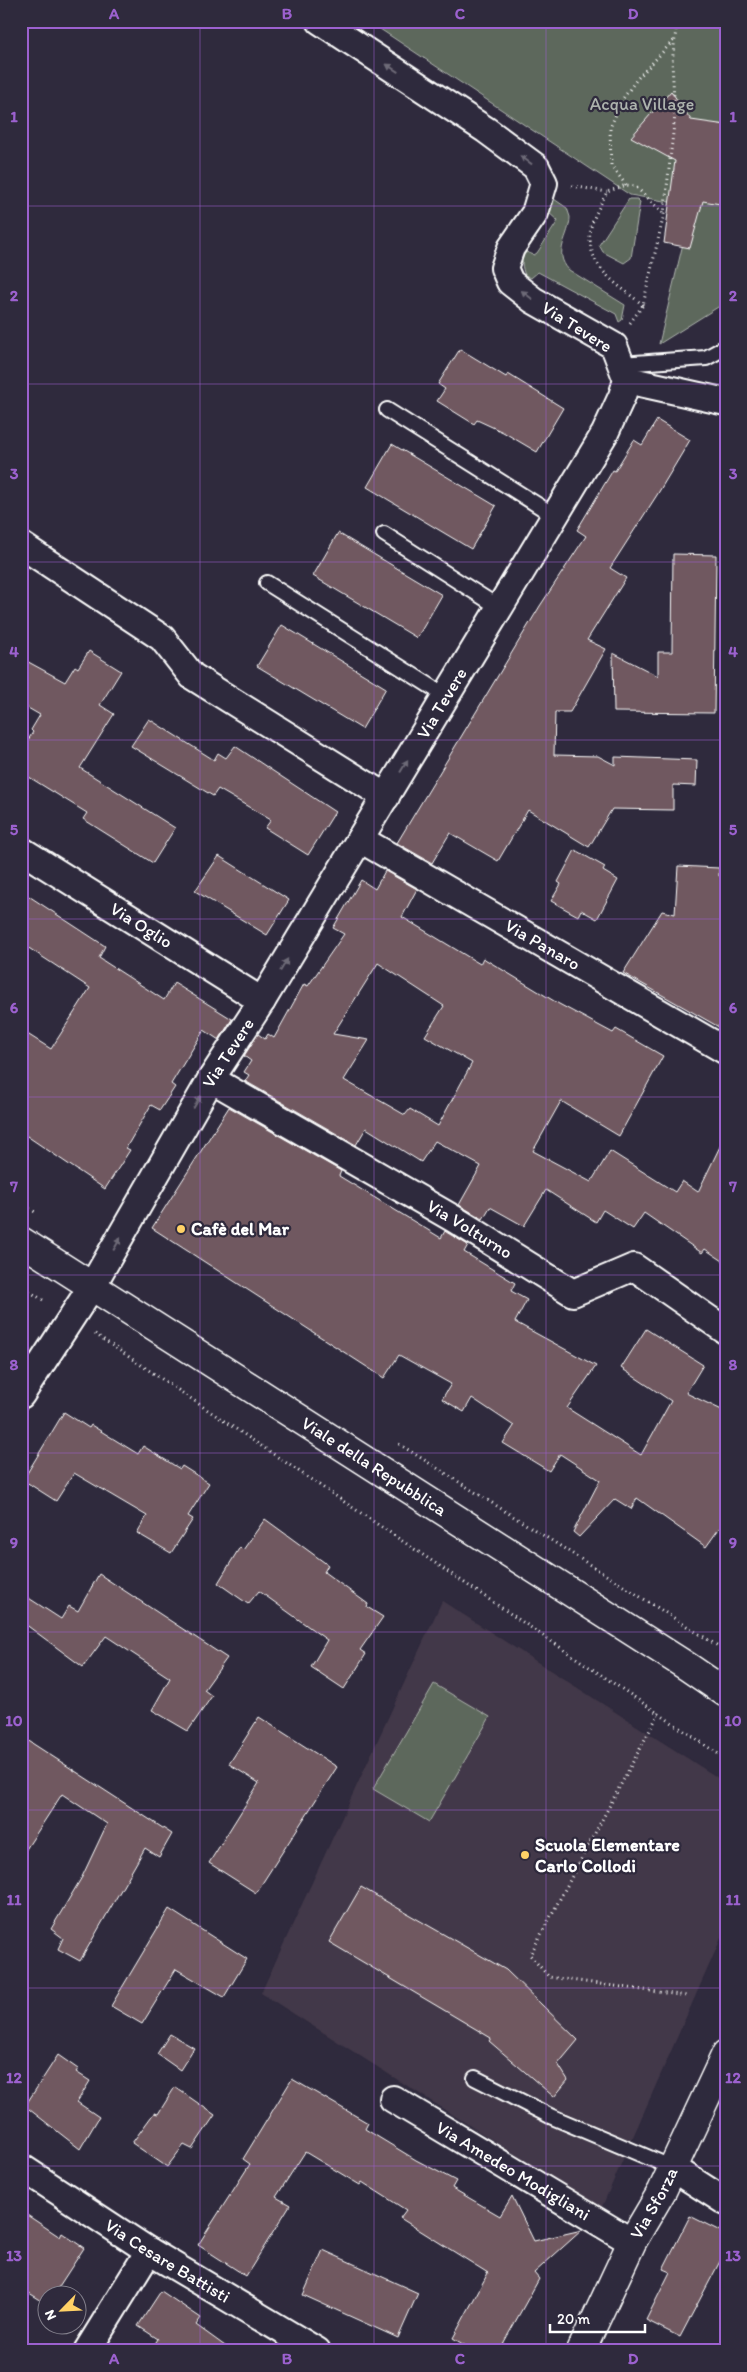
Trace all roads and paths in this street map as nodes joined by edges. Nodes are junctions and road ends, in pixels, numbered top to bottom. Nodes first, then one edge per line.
1 (320, 21) edge
2 (677, 21) edge
3 (674, 40) junction
4 (544, 182) junction
5 (626, 185) junction
6 (608, 192) junction
7 (664, 214) junction
8 (643, 305) junction
9 (726, 347) edge
10 (621, 363) junction
11 (726, 402) edge
12 (387, 410) dead end
13 (555, 516) junction
14 (384, 534) dead end
15 (21, 545) edge
16 (267, 583) dead end
17 (500, 608) junction
18 (446, 696) junction
19 (386, 797) junction
20 (360, 839) junction
21 (21, 850) edge
22 (262, 1001) junction
23 (726, 1051) edge
24 (211, 1079) junction
25 (21, 1203) edge
26 (37, 1213) dead end
27 (21, 1241) edge
28 (21, 1286) edge
29 (92, 1286) junction
30 (72, 1318) junction
31 (726, 1330) edge
32 (21, 1395) edge
33 (392, 1439) dead end
34 (726, 1651) edge
35 (726, 1693) edge
36 (659, 1713) junction
37 (726, 1759) edge
38 (687, 1996) dead end
39 (726, 2054) edge
40 (475, 2078) dead end
41 (393, 2098) dead end
42 (21, 2168) edge
43 (673, 2168) junction
44 (726, 2202) edge
45 (632, 2242) junction
46 (149, 2252) junction
47 (86, 2351) edge
48 (316, 2351) edge
49 (581, 2351) edge

4 -> 1 street
2 - 3 path
3 - 5 path
3 - 7 path
4 - 6 path
10 -> 4 street, Via Tevere
5 - 6 path
5 - 7 path
6 - 8 path
7 - 8 path
8 - 10 path
9 - 10 lane
10 - 11 street
10 - 13 street, Via Tevere
12 - 13 lane
13 - 17 street, Via Tevere
14 - 17 lane
15 - 19 street
16 - 18 lane
17 - 18 street, Via Tevere
19 -> 18 street, Via Tevere
19 - 20 street, Via Tevere
22 -> 20 street, Via Tevere
20 - 23 street, Via Panaro
21 - 22 street, Via Oglio
22 - 24 street, Via Tevere
29 -> 24 street, Via Tevere
24 - 31 street, Via Volturno
25 - 26 path
27 - 29 street, Viale della Repubblica
28 - 30 path
29 - 30 street, Via Tevere
29 - 35 street, Viale della Repubblica
30 - 32 street, Via Tevere
30 - 36 path
33 - 34 path
36 - 37 path
36 - 38 path
39 - 43 street, Via Sforza
40 - 43 lane
41 - 45 street, Via Amedeo Modigliani
42 - 46 street, Via Cesare Battisti
43 - 44 street
43 - 45 street, Via Sforza
45 - 49 street, Via Sforza
46 - 47 street
46 - 48 street, Via Cesare Battisti

